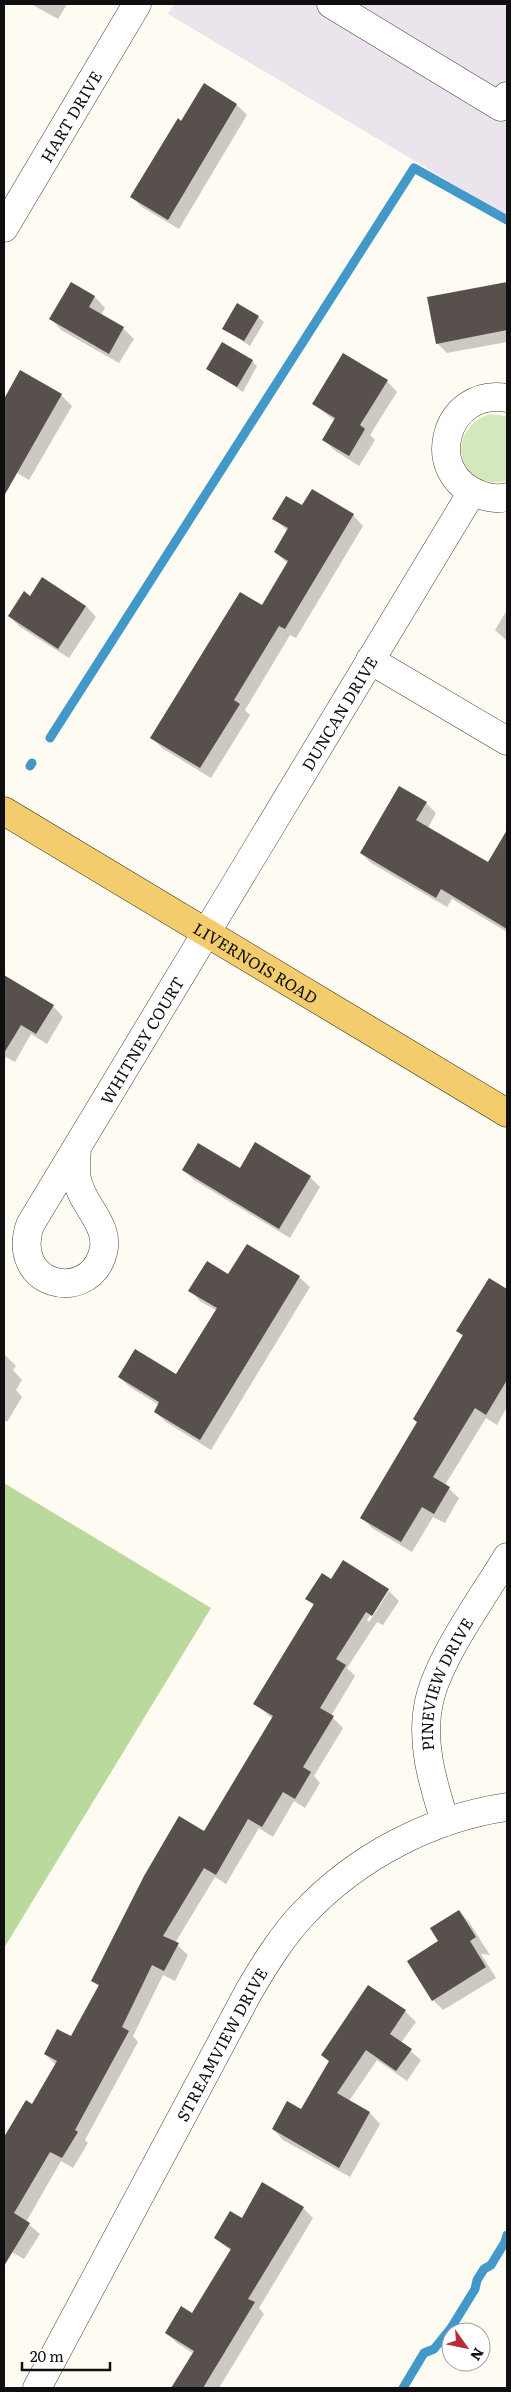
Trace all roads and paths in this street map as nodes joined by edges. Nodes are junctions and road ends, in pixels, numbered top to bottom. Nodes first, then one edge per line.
1 (137, 4) edge
2 (331, 4) edge
3 (507, 96) edge
4 (4, 228) edge
5 (507, 398) edge
6 (472, 492) junction
7 (507, 497) edge
8 (370, 660) junction
9 (507, 741) edge
10 (4, 811) edge
11 (206, 932) junction
12 (507, 1113) edge
13 (77, 1148) dead end
14 (507, 1557) edge
15 (507, 1807) edge
16 (445, 1822) junction
17 (38, 2388) edge

1 - 4 street, HART DRIVE
2 - 3 street
5 - 6 street
6 - 7 street
6 - 8 street, DUNCAN DRIVE
8 - 9 street
8 - 11 street, DUNCAN DRIVE
10 - 11 main road, LIVERNOIS ROAD
11 - 12 main road, LIVERNOIS ROAD
11 - 13 street, WHITNEY COURT
14 - 16 street, PINEVIEW DRIVE
15 - 16 street, STREAMVIEW DRIVE
16 - 17 street, STREAMVIEW DRIVE

